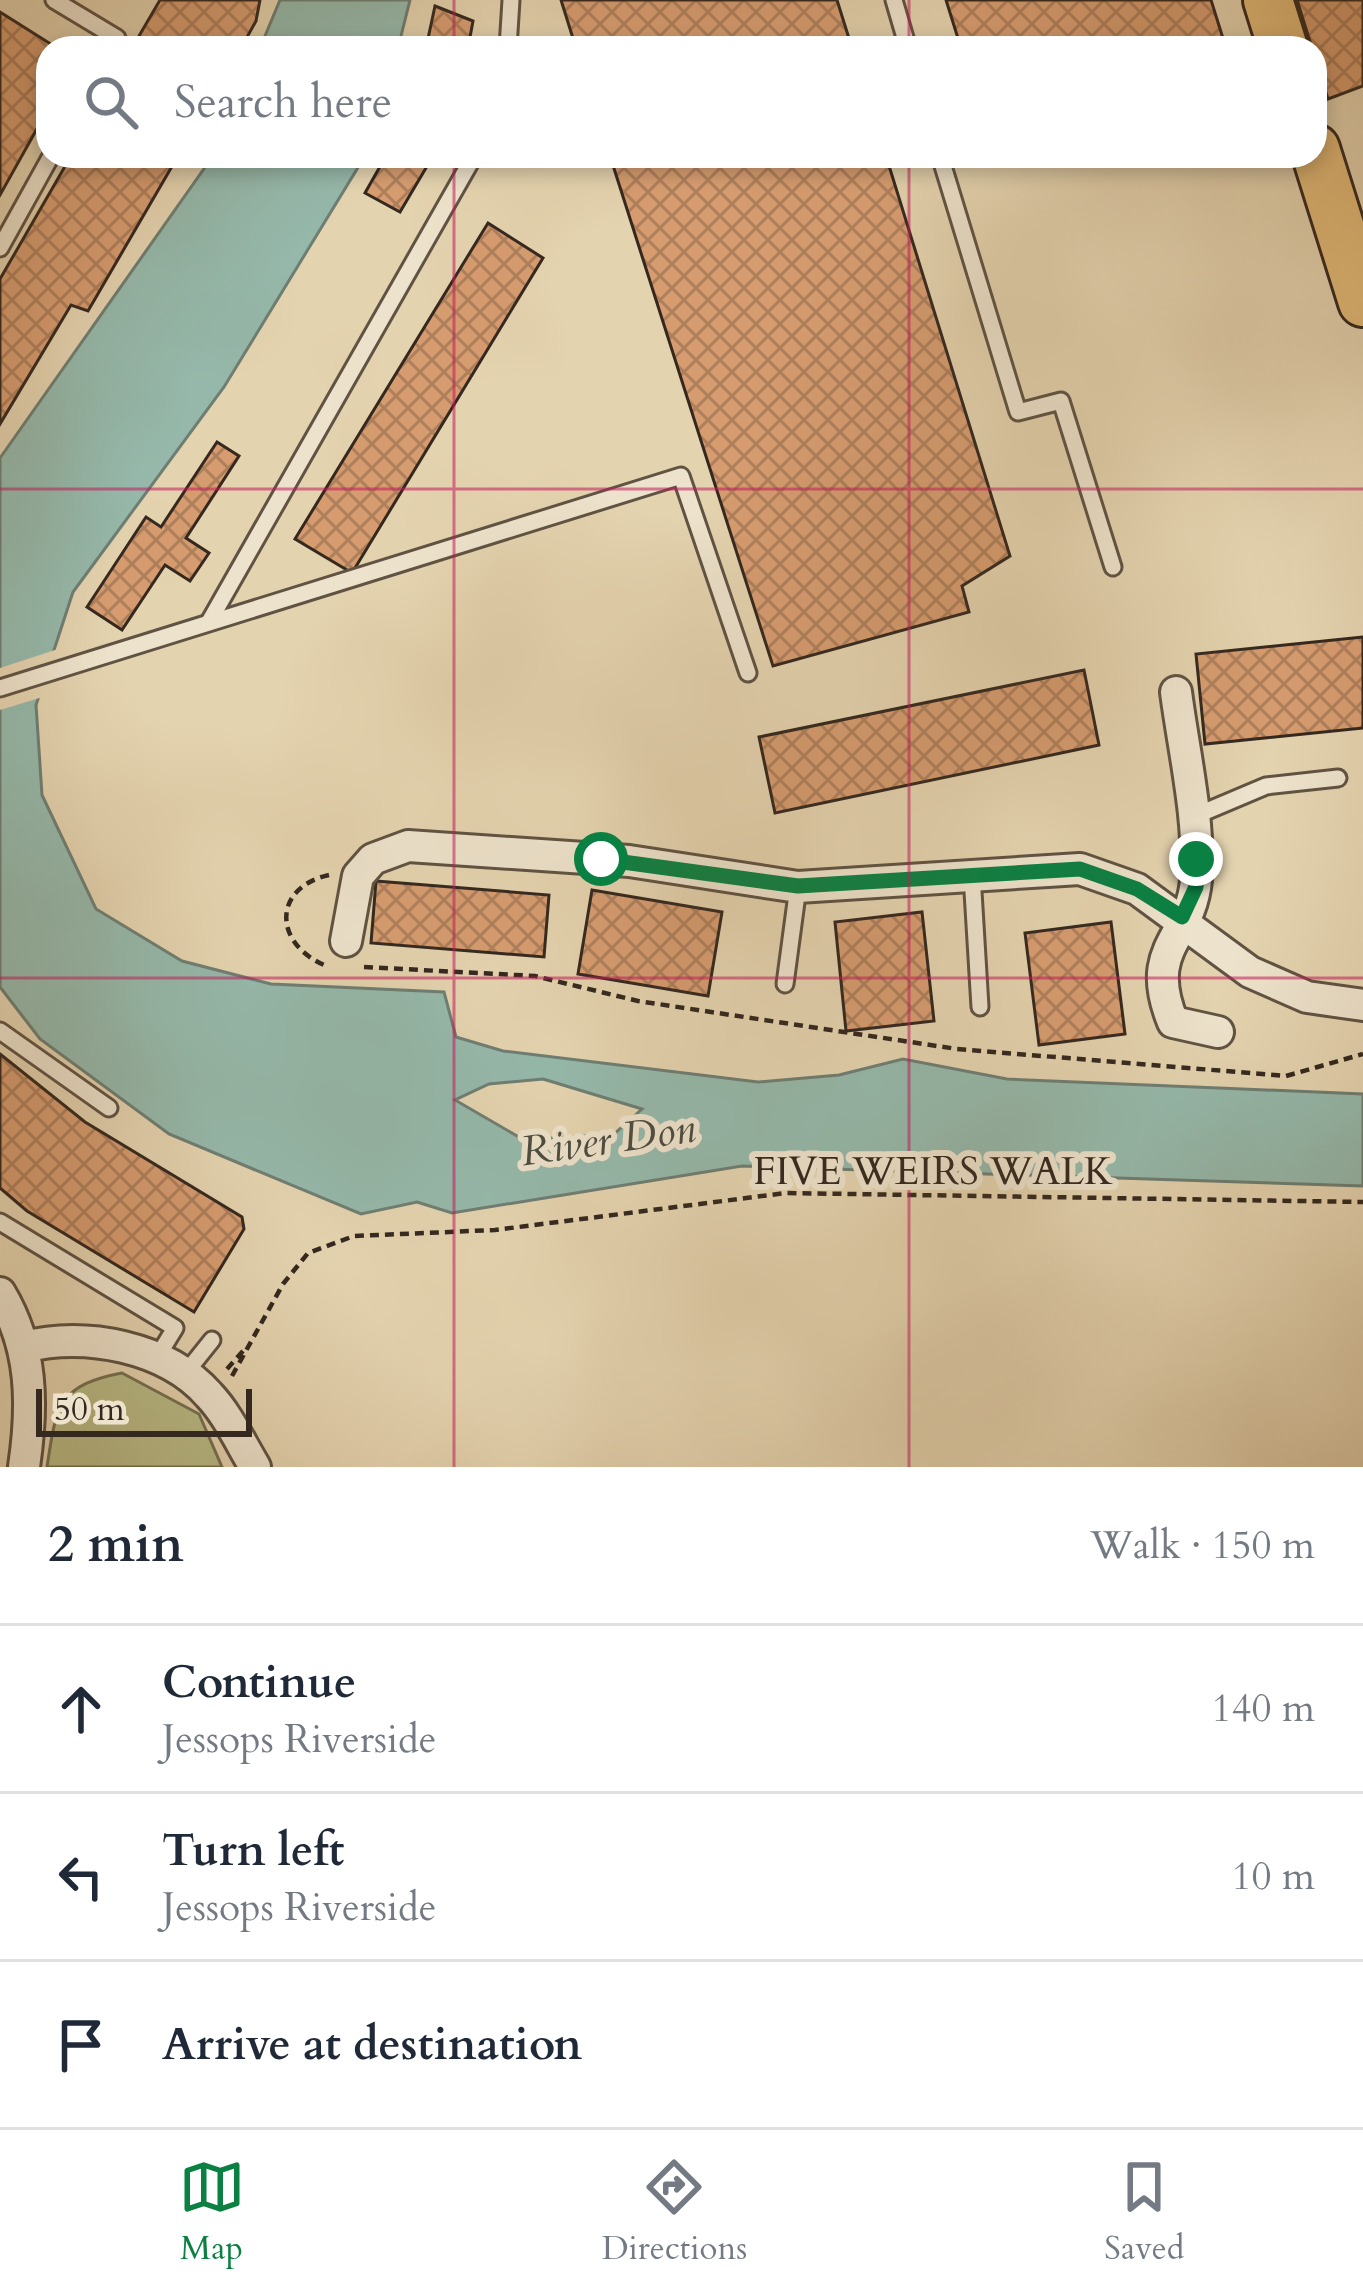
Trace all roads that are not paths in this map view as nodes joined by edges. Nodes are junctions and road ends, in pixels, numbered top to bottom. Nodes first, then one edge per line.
1 (54, 0) edge
2 (511, 0) edge
3 (894, 0) edge
4 (1268, 0) edge
5 (114, 36) edge
6 (509, 36) edge
7 (904, 36) edge
8 (1279, 36) edge
9 (44, 168) edge
10 (467, 168) edge
11 (944, 168) edge
12 (1321, 168) edge
13 (0, 248) edge
14 (1363, 302) edge
15 (1113, 567) dead end
16 (209, 622) junction
17 (748, 673) dead end
18 (0, 688) edge
19 (1176, 692) dead end
20 (1338, 778) dead end
21 (1192, 817) junction
22 (971, 872) junction
23 (798, 886) junction
24 (1182, 917) junction
25 (346, 941) dead end
26 (785, 984) dead end
27 (1363, 1005) edge
28 (980, 1007) dead end
29 (0, 1031) edge
30 (1218, 1032) dead end
31 (109, 1108) dead end
32 (0, 1222) edge
33 (0, 1293) edge
34 (212, 1340) dead end
35 (25, 1347) junction
36 (155, 1361) junction
37 (184, 1375) junction
38 (24, 1467) edge
39 (256, 1467) edge

1 - 5 lane
2 - 6 lane
3 - 7 lane
4 - 8 main road
9 - 13 lane
10 - 16 lane
11 - 15 lane
12 - 14 main road
16 - 17 lane
16 - 18 lane
19 - 21 street
20 - 21 lane
21 - 24 street
22 - 23 street
22 - 24 street
22 - 28 lane
23 - 25 street
23 - 26 lane
24 - 27 street
24 - 30 street
29 - 31 lane
32 - 36 lane
33 - 35 street
34 - 37 lane
35 - 36 street
35 - 38 street
36 - 37 street
37 - 39 street

